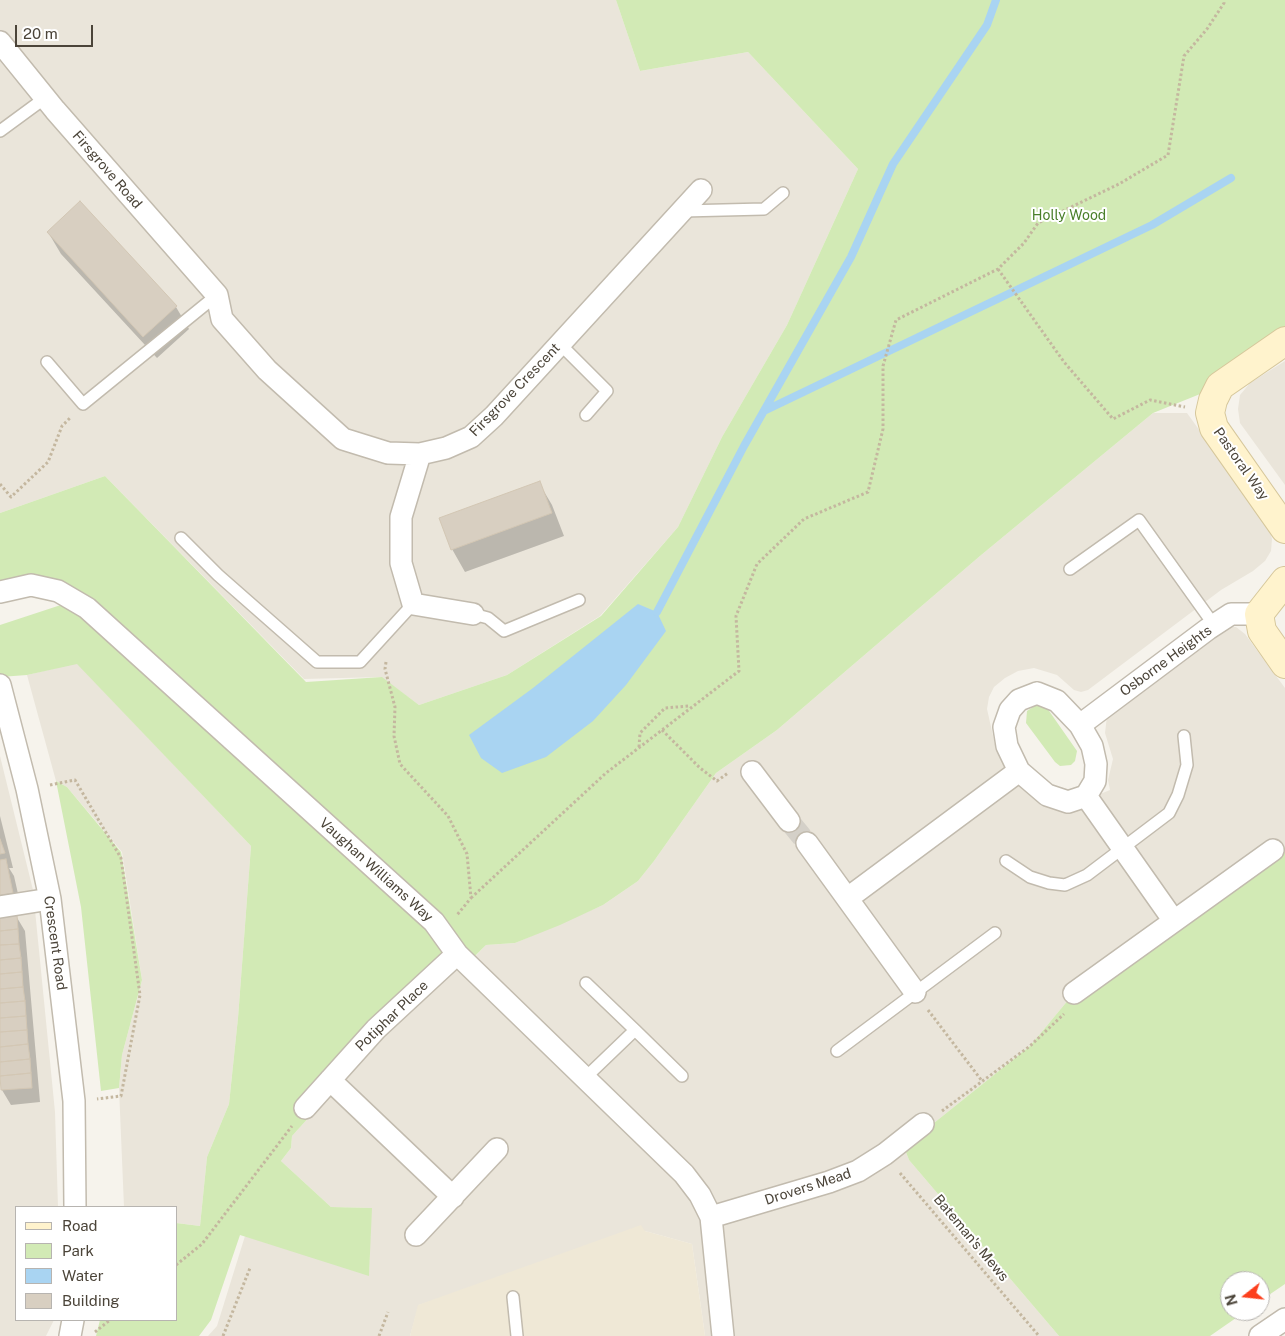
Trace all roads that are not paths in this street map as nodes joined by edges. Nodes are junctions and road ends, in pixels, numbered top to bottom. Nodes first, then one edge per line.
1 (0, 42) edge
2 (45, 98) junction
3 (0, 131) edge
4 (701, 190) dead end
5 (783, 193) dead end
6 (681, 211) junction
7 (217, 295) junction
8 (1285, 341) edge
9 (560, 344) junction
10 (47, 362) dead end
11 (586, 415) dead end
12 (420, 454) junction
13 (1285, 529) edge
14 (181, 538) dead end
15 (1070, 569) dead end
16 (1285, 581) edge
17 (0, 592) edge
18 (579, 600) dead end
19 (414, 604) junction
20 (473, 614) joint
21 (1259, 614) junction
22 (1214, 625) junction
23 (1285, 664) edge
24 (0, 684) edge
25 (5, 718) edge
26 (1080, 725) junction
27 (1184, 736) dead end
28 (1019, 771) junction
29 (752, 772) road end
30 (1086, 796) junction
31 (789, 821) tunnel mouth
32 (807, 843) tunnel mouth
33 (1122, 849) junction
34 (1273, 850) dead end
35 (1006, 861) dead end
36 (848, 898) junction
37 (50, 899) junction
38 (0, 907) edge
39 (1174, 921) junction
40 (995, 933) dead end
41 (457, 954) junction
42 (586, 983) dead end
43 (915, 992) junction
44 (1074, 993) road end
45 (635, 1030) junction
46 (837, 1051) dead end
47 (682, 1076) dead end
48 (585, 1078) junction
49 (330, 1080) junction
50 (305, 1108) road end
51 (923, 1124) road end
52 (497, 1150) dead end
53 (453, 1197) junction
54 (75, 1206) edge
55 (711, 1217) junction
56 (416, 1235) dead end
57 (513, 1297) dead end
58 (1285, 1319) edge
59 (73, 1321) edge
60 (70, 1336) edge
61 (517, 1336) edge
62 (723, 1336) edge
63 (1260, 1336) edge

1 - 2 street, Firsgrove Road
2 - 3 lane
2 - 7 street, Firsgrove Road
4 - 6 street, Firsgrove Crescent
5 - 6 lane
6 - 9 street, Firsgrove Crescent
7 - 10 lane
7 - 12 street, Firsgrove Crescent
8 - 13 street, Pastoral Way
9 - 11 lane
9 - 12 street, Firsgrove Crescent
12 - 19 street
14 - 19 lane
15 - 22 lane
16 - 21 street
17 - 41 street, Vaughan Williams Way
18 - 20 lane
19 - 20 street
21 - 22 street, Osborne Heights
21 - 23 street
22 - 26 street, Osborne Heights
24 - 25 street, Crescent Road
25 - 37 street, Crescent Road
26 - 28 street
26 - 30 street
27 - 33 lane
28 - 30 street
28 - 36 street
29 - 31 street
30 - 33 street
32 - 36 street
33 - 35 lane
33 - 39 street
34 - 39 street
36 - 43 street
37 - 38 street
37 - 54 street, Crescent Road
39 - 44 street
40 - 43 lane
41 - 48 street, Vaughan Williams Way
41 - 49 street, Potiphar Place
42 - 45 lane
43 - 46 lane
45 - 47 lane
45 - 48 lane
48 - 55 street, Vaughan Williams Way
49 - 50 street, Potiphar Place
49 - 53 street
51 - 55 street, Drovers Mead
52 - 53 street
53 - 56 street
55 - 62 street, Vaughan Williams Way
57 - 61 lane
58 - 63 street
59 - 60 street

